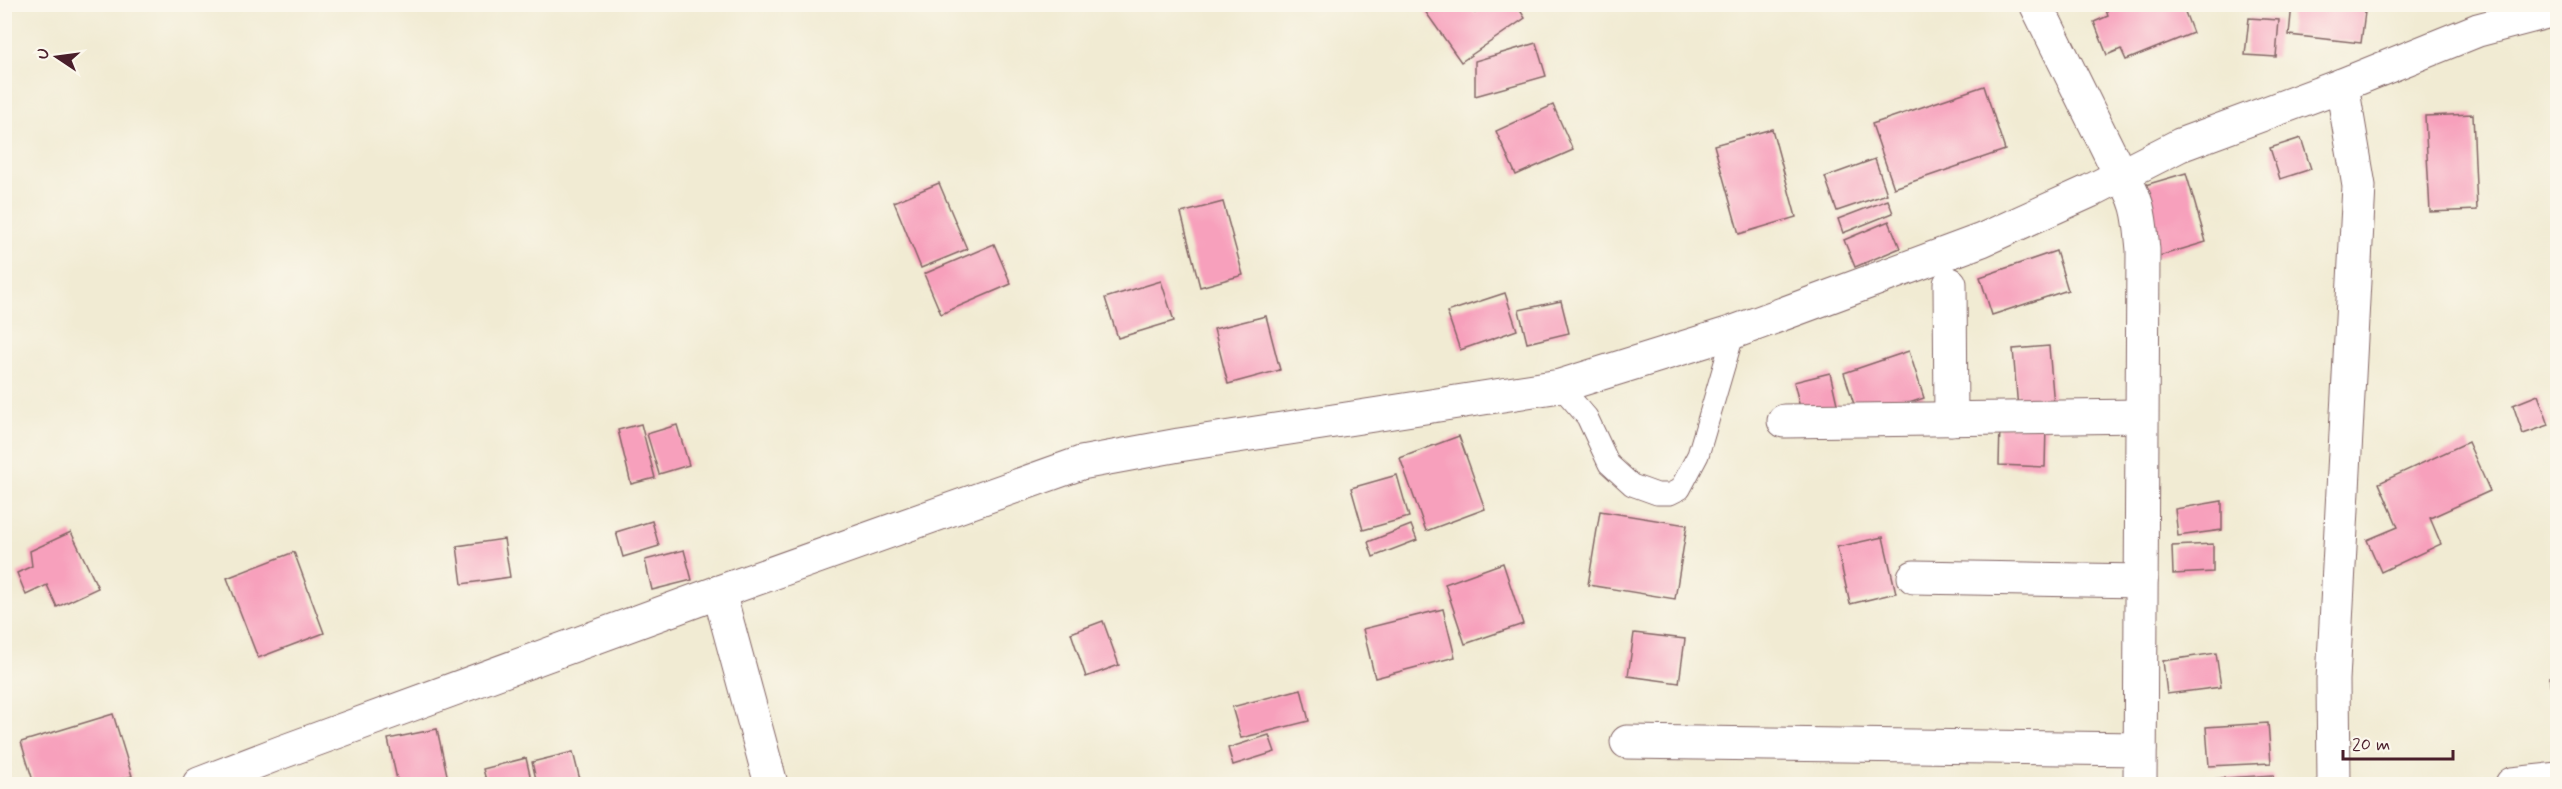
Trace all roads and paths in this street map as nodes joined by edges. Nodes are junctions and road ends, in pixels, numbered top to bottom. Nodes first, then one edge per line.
1 (2036, 4) edge
2 (2558, 9) edge
3 (2342, 85) junction
4 (2120, 174) junction
5 (1950, 284) dead end
6 (1734, 332) junction
7 (1560, 386) junction
8 (2141, 416) junction
9 (1951, 419) junction
10 (1784, 421) dead end
11 (1914, 576) dead end
12 (2141, 581) junction
13 (719, 592) junction
14 (1627, 742) dead end
15 (2140, 749) junction
16 (2558, 779) edge
17 (199, 784) edge
18 (771, 784) edge
19 (2140, 784) edge
20 (2334, 784) edge
21 (2512, 784) edge

1 - 4 street
2 - 3 street
3 - 4 street
3 - 20 street
4 - 6 street
4 - 8 street
5 - 9 street
6 - 7 street
6 - 7 lane
7 - 13 street
8 - 9 street
8 - 12 street
9 - 10 street
11 - 12 street
12 - 15 street
13 - 17 street
13 - 18 street
14 - 15 street
15 - 19 street
16 - 21 street

